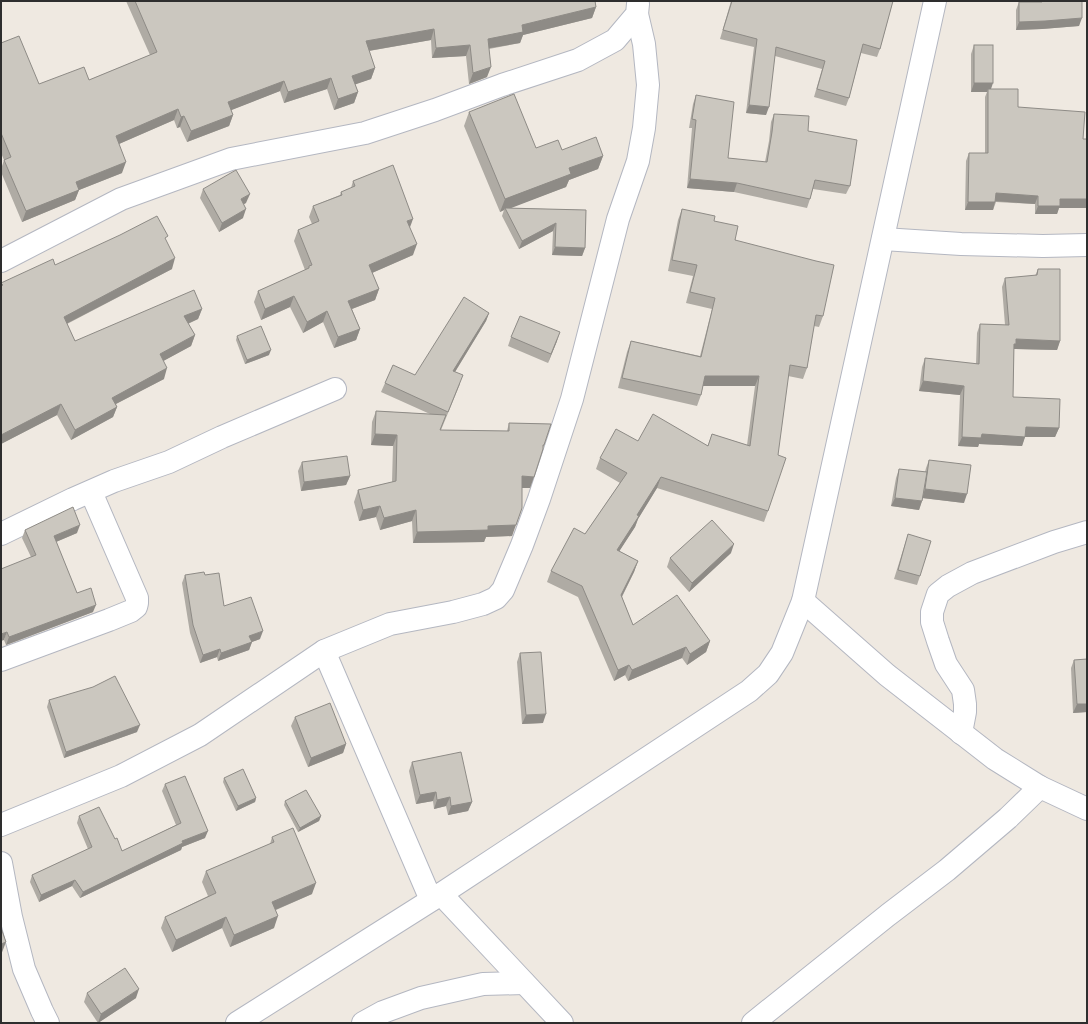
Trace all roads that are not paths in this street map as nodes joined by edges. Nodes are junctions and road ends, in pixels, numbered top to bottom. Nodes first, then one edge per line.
1 (935, 1) edge
2 (638, 7) edge
3 (883, 239) junction
4 (1087, 245) edge
5 (1, 261) edge
6 (335, 389) dead end
7 (91, 492) junction
8 (1087, 532) edge
9 (1, 534) edge
10 (803, 601) junction
11 (324, 651) junction
12 (1, 660) edge
13 (961, 733) junction
14 (1040, 787) junction
15 (1087, 809) edge
16 (1, 825) edge
17 (1, 863) edge
18 (436, 897) junction
19 (524, 983) junction
20 (48, 1023) edge
21 (237, 1023) edge
22 (364, 1023) edge
23 (562, 1023) edge
24 (753, 1023) edge

1 - 3 street
2 - 5 street
2 - 11 street
3 - 4 street
3 - 10 street
6 - 7 street
7 - 9 street
7 - 12 street
8 - 13 street
10 - 13 street
10 - 18 street
11 - 16 street
11 - 18 street
13 - 14 street
14 - 15 street
14 - 24 street
17 - 20 street
18 - 19 street
18 - 21 street
19 - 22 street
19 - 23 street

